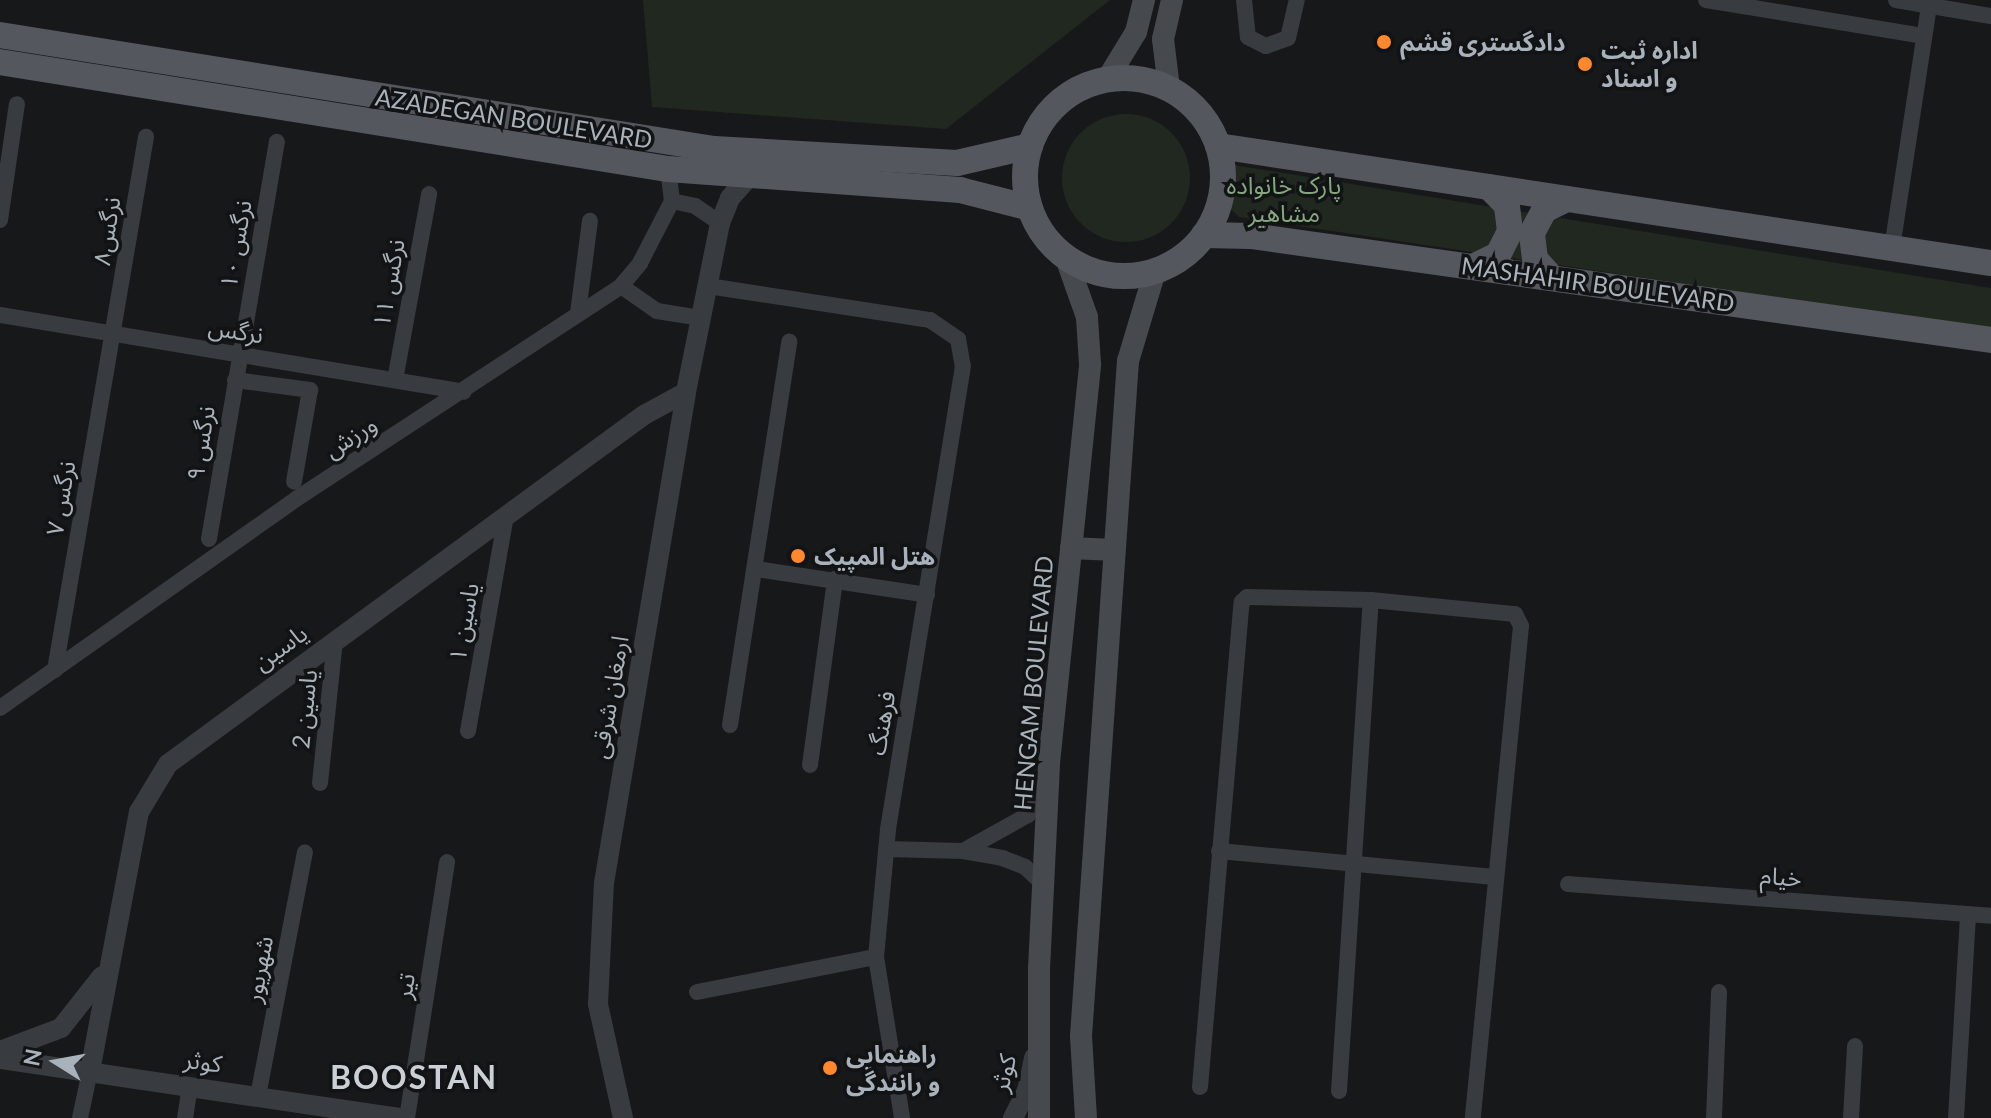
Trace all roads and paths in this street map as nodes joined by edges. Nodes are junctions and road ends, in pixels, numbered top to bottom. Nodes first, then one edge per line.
1 (1144, 0) edge
2 (1172, 0) edge
3 (1244, 0) edge
4 (1297, 0) edge
5 (1706, 0) edge
6 (1896, 0) edge
7 (1930, 3) edge
8 (1991, 16) edge
9 (0, 35) edge
10 (1924, 36) junction
11 (0, 62) edge
12 (1108, 78) junction
13 (1169, 88) junction
14 (17, 104) dead end
15 (146, 137) dead end
16 (277, 142) dead end
17 (1030, 146) junction
18 (1218, 146) junction
19 (668, 169) junction
20 (749, 177) junction
21 (1489, 187) junction
22 (429, 194) dead end
23 (1567, 199) junction
24 (672, 201) junction
25 (1030, 208) junction
26 (0, 220) edge
27 (590, 221) dead end
28 (720, 223) junction
29 (1204, 235) junction
30 (1892, 248) junction
31 (1066, 258) junction
32 (1991, 263) edge
33 (1473, 267) junction
34 (1155, 271) junction
35 (1552, 278) junction
36 (621, 286) junction
37 (708, 286) junction
38 (578, 313) junction
39 (0, 315) edge
40 (701, 318) junction
41 (113, 334) junction
42 (1991, 340) edge
43 (789, 342) dead end
44 (240, 354) junction
45 (235, 380) junction
46 (395, 380) junction
47 (464, 392) junction
48 (686, 392) junction
49 (294, 482) dead end
50 (505, 521) junction
51 (209, 539) dead end
52 (1071, 548) junction
53 (1114, 550) junction
54 (756, 569) junction
55 (835, 579) junction
56 (927, 595) junction
57 (1371, 600) junction
58 (335, 640) junction
59 (55, 670) junction
60 (0, 708) edge
61 (730, 725) dead end
62 (468, 731) dead end
63 (1049, 763) junction
64 (810, 765) dead end
65 (320, 783) dead end
66 (886, 849) junction
67 (963, 851) junction
68 (1219, 851) junction
69 (305, 852) dead end
70 (447, 862) dead end
71 (1354, 863) junction
72 (1494, 877) junction
73 (1043, 884) junction
74 (1568, 884) dead end
75 (1968, 914) junction
76 (1991, 916) edge
77 (876, 957) junction
78 (111, 963) junction
79 (697, 992) dead end
80 (1719, 992) dead end
81 (1038, 1038) junction
82 (1855, 1046) dead end
83 (0, 1051) edge
84 (0, 1059) edge
85 (90, 1071) junction
86 (190, 1085) junction
87 (1200, 1087) dead end
88 (1339, 1091) dead end
89 (258, 1096) junction
90 (310, 1111) edge
91 (80, 1118) edge
92 (185, 1118) edge
93 (398, 1118) edge
94 (407, 1118) edge
95 (623, 1118) edge
96 (902, 1118) edge
97 (1013, 1118) edge
98 (1039, 1118) edge
99 (1086, 1118) edge
100 (1473, 1118) edge
101 (1714, 1118) edge
102 (1851, 1118) edge
103 (1956, 1118) edge

1 - 12 main road
2 - 13 main road
3 - 4 street
5 - 10 street
6 - 7 street
7 - 8 street
7 - 10 street
9 - 17 main road, AZADEGAN BOULEVARD
10 - 30 street
11 - 19 main road, AZADEGAN BOULEVARD
12 - 13 main road
12 - 17 main road
13 - 18 main road
14 - 26 street
15 - 41 street, نرگس۸
16 - 44 street, نرگس ۱۰
17 - 25 main road
18 - 21 main road
18 - 29 main road
19 - 20 main road, AZADEGAN BOULEVARD
19 - 24 street
20 - 25 main road, AZADEGAN BOULEVARD
20 - 28 street, ارمغان شرقی
21 - 23 main road
21 - 33 main road
22 - 46 street, نرگس ۱۱
23 - 30 main road
23 - 35 main road
24 - 28 street
24 - 36 street, ورزش
25 - 31 main road
27 - 38 street
28 - 37 street, ارمغان شرقی
29 - 33 main road, MASHAHIR BOULEVARD
29 - 34 main road
30 - 32 main road
31 - 34 main road
31 - 52 main road, HENGAM BOULEVARD
33 - 35 main road, MASHAHIR BOULEVARD
34 - 53 main road
35 - 42 main road, MASHAHIR BOULEVARD
36 - 38 street, ورزش
36 - 40 street
37 - 40 street, ارمغان شرقی
37 - 56 street, فرهنگ
38 - 47 street, ورزش
39 - 41 street, نرگس
40 - 48 street, ارمغان شرقی
41 - 44 street, نرگس
41 - 59 street, نرگس ۷
43 - 54 street
44 - 45 street, نرگس ۹
44 - 46 street, نرگس
45 - 49 street
45 - 51 street, نرگس ۹
46 - 47 street, نرگس
47 - 59 street, ورزش
48 - 50 street, یاسین
48 - 95 street, ارمغان شرقی
50 - 58 street, یاسین
50 - 62 street, یاسین ۱
52 - 53 main road
52 - 63 main road, HENGAM BOULEVARD
53 - 99 main road
54 - 55 street
54 - 61 street
55 - 56 street
55 - 64 street
56 - 66 street, فرهنگ
57 - 68 street
57 - 71 street
57 - 72 street
58 - 65 street, یاسین 2
58 - 78 street, یاسین
59 - 60 street, ورزش
63 - 67 street
63 - 73 main road, HENGAM BOULEVARD
66 - 67 street
66 - 77 street, فرهنگ
67 - 73 street
68 - 71 street
68 - 87 street
69 - 89 street, شهریور
70 - 94 street, تیر
71 - 72 street
71 - 88 street
72 - 100 street
73 - 81 main road, HENGAM BOULEVARD
74 - 75 street, خیام
75 - 76 street, خیام
75 - 103 street
77 - 79 street
77 - 96 street, فرهنگ
78 - 83 street
78 - 85 street, یاسین
80 - 101 street
81 - 97 street, کوثر
81 - 98 main road, HENGAM BOULEVARD
82 - 102 street
84 - 85 street, کوثر
85 - 86 street, کوثر
85 - 91 street
86 - 89 street, کوثر
86 - 92 street
89 - 90 street, کوثر
90 - 93 street, کوثر

